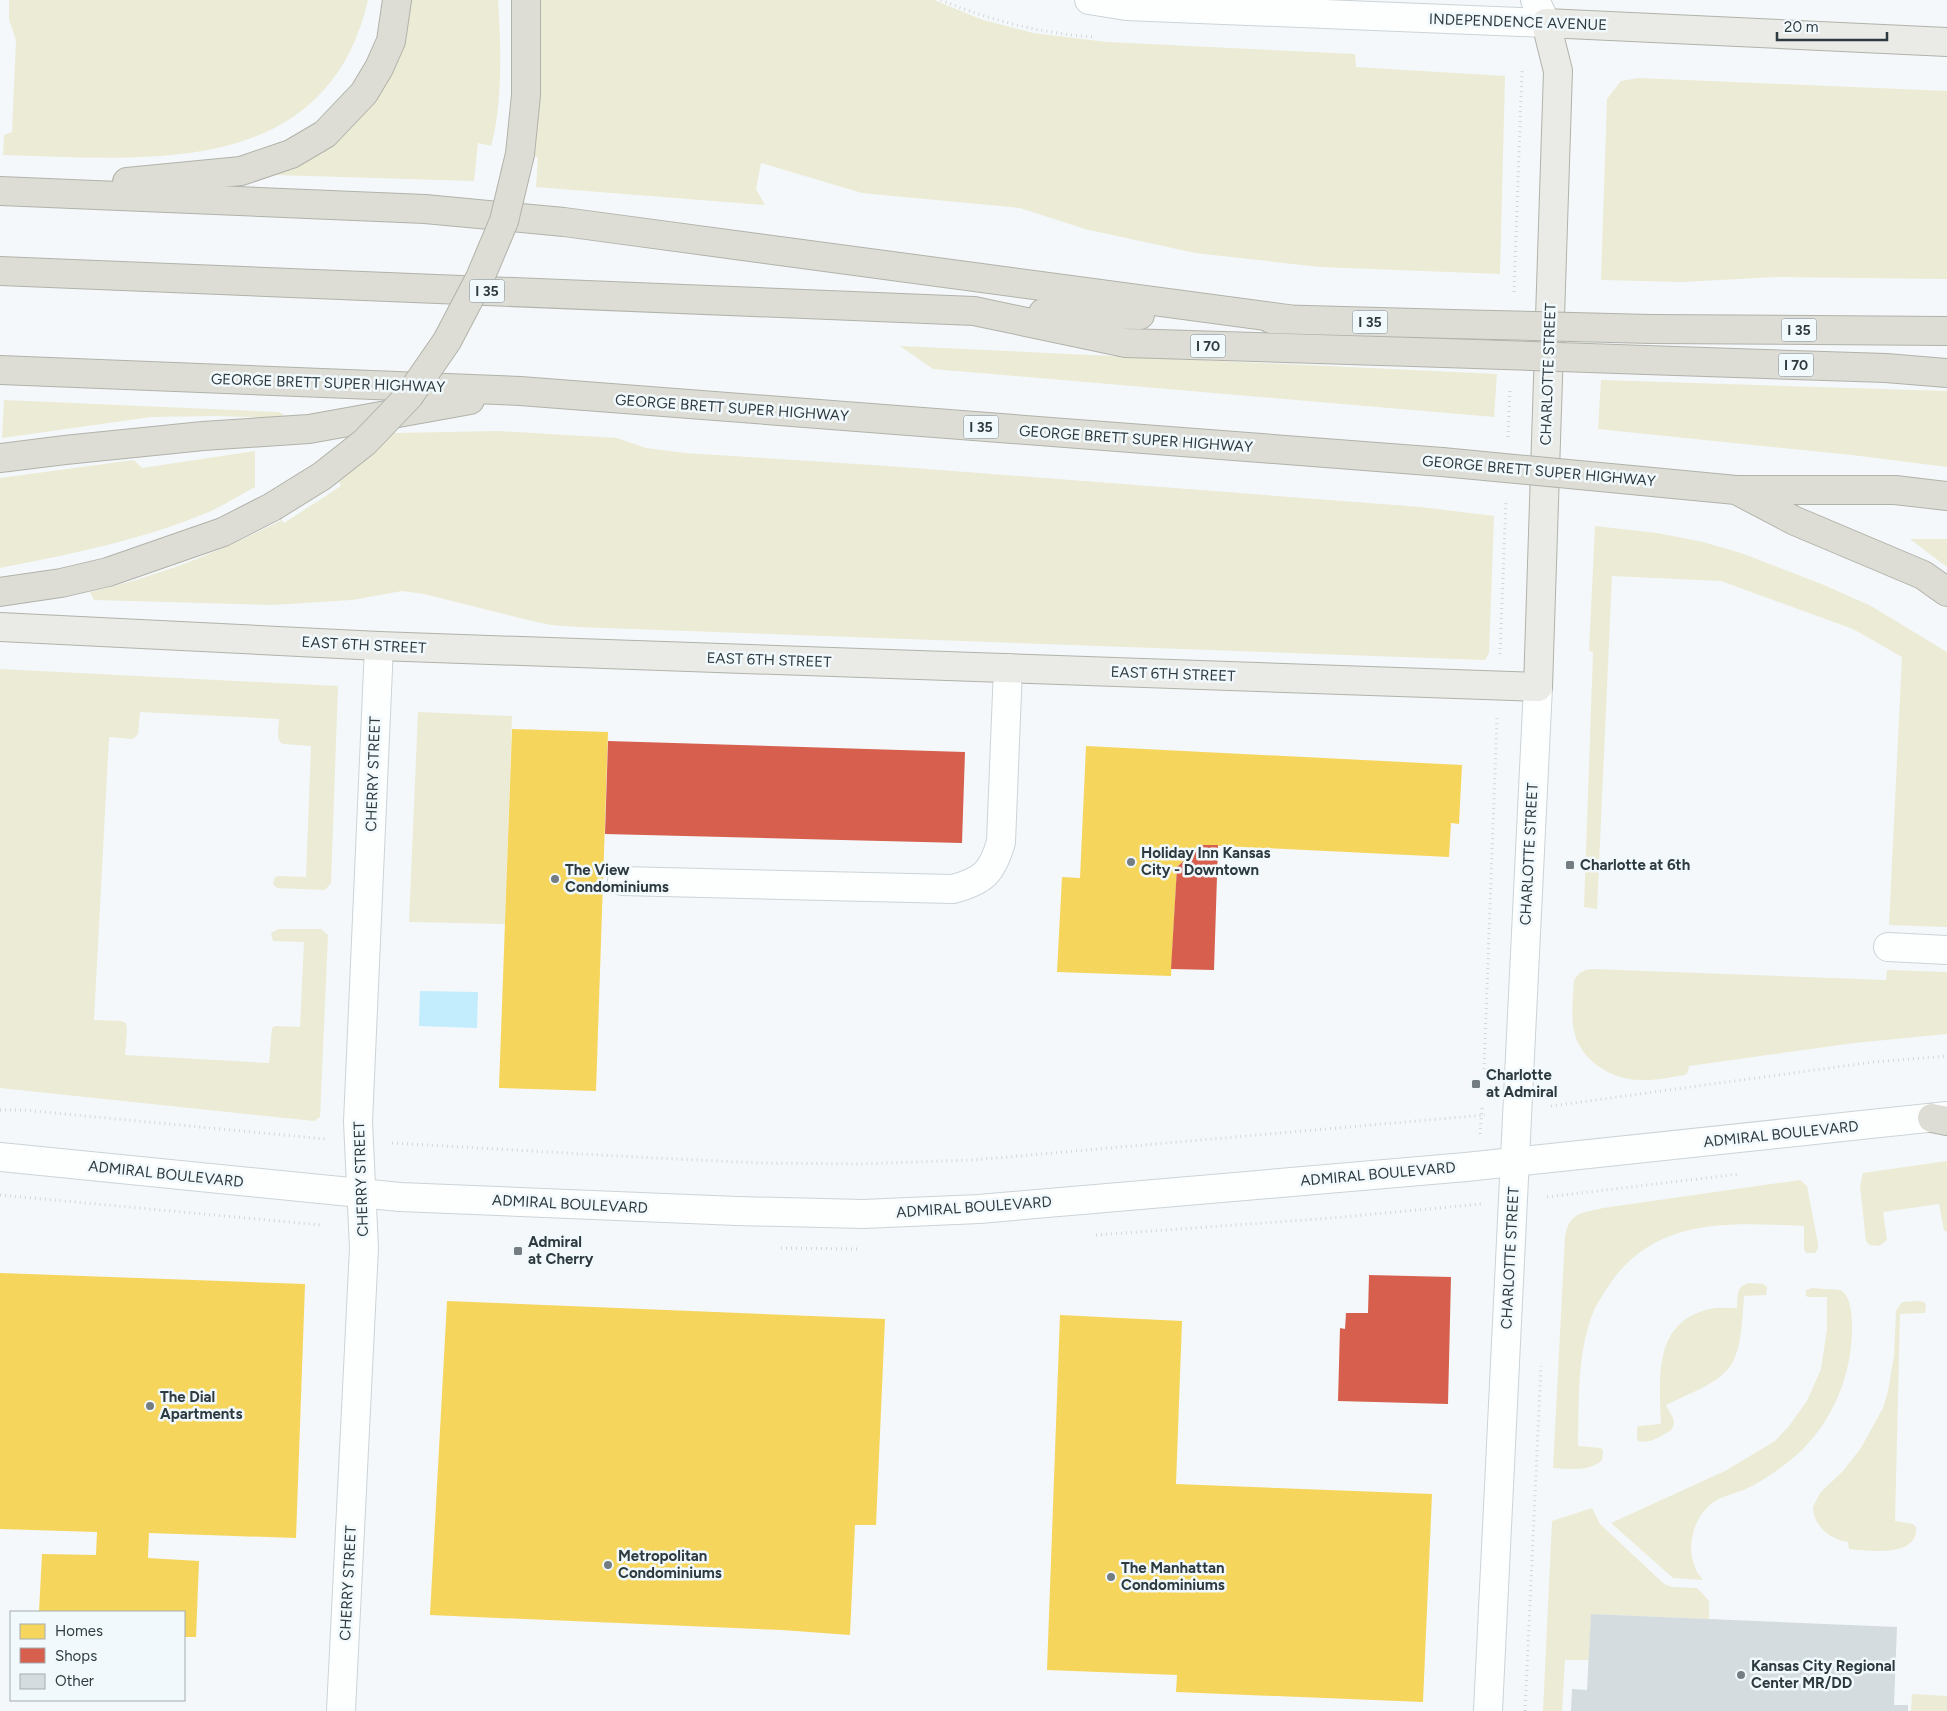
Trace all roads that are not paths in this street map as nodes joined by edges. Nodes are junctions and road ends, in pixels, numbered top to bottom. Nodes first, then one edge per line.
1 (397, 0) edge
2 (526, 0) edge
3 (1089, 0) edge
4 (1540, 12) edge
5 (1947, 42) edge
6 (12, 192) edge
7 (0, 271) edge
8 (974, 311) junction
9 (1288, 320) junction
10 (1947, 331) edge
11 (0, 370) edge
12 (1947, 373) edge
13 (520, 391) junction
14 (0, 458) edge
15 (1736, 490) junction
16 (1947, 496) edge
17 (0, 592) edge
18 (1947, 592) edge
19 (0, 627) edge
20 (379, 646) junction
21 (1008, 668) junction
22 (1538, 687) junction
23 (622, 880) dead end
24 (1888, 947) dead end
25 (1947, 950) edge
26 (1942, 1118) edge
27 (0, 1157) edge
28 (1515, 1162) junction
29 (362, 1194) junction
30 (341, 1711) edge
31 (1488, 1711) edge

1 - 6 highway
2 - 17 highway, bridge
3 - 4 street, INDEPENDENCE AVENUE
4 - 5 main road, INDEPENDENCE AVENUE
4 - 22 main road, CHARLOTTE STREET
6 - 9 highway
7 - 8 highway, I 35
8 - 9 highway, I 35
8 - 12 highway, I 70, bridge
9 - 10 highway, I 35, bridge
11 - 13 highway, GEORGE BRETT SUPER HIGHWAY / I 35
13 - 14 highway
13 - 15 highway, GEORGE BRETT SUPER HIGHWAY / I 35, bridge
15 - 16 highway, I 35
15 - 18 highway, GEORGE BRETT SUPER HIGHWAY
19 - 20 main road, EAST 6TH STREET
20 - 21 main road, EAST 6TH STREET
20 - 29 street, CHERRY STREET
21 - 22 main road, EAST 6TH STREET
21 - 23 street
22 - 28 street, CHARLOTTE STREET
24 - 25 street
26 - 28 street, ADMIRAL BOULEVARD
27 - 29 street, ADMIRAL BOULEVARD
28 - 29 street, ADMIRAL BOULEVARD
28 - 31 street, CHARLOTTE STREET
29 - 30 street, CHERRY STREET

